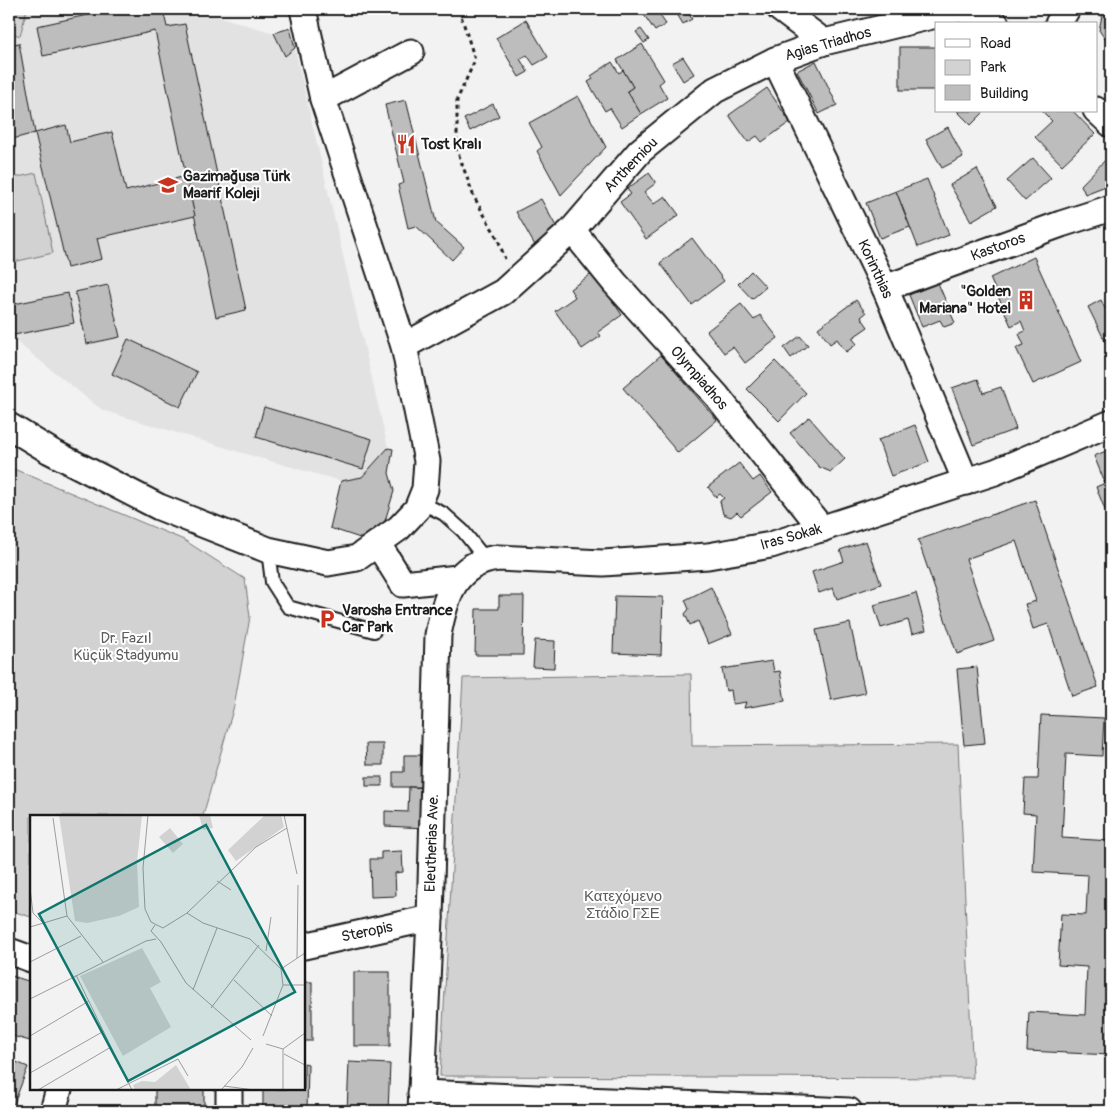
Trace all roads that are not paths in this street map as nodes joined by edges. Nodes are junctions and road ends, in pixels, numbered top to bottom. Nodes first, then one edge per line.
1 (303, 9) edge
2 (780, 9) edge
3 (961, 9) edge
4 (1068, 9) edge
5 (991, 22) edge
6 (1059, 22) edge
7 (824, 42) junction
8 (411, 52) dead end
9 (775, 60) junction
10 (323, 99) junction
11 (1098, 112) edge
12 (1111, 124) edge
13 (1111, 208) edge
14 (572, 230) junction
15 (885, 288) junction
16 (404, 346) junction
17 (1111, 423) edge
18 (9, 426) edge
19 (966, 482) junction
20 (420, 502) junction
21 (822, 529) junction
22 (378, 544) junction
23 (268, 550) junction
24 (486, 560) junction
25 (458, 578) junction
26 (374, 631) dead end
27 (430, 918) junction
28 (305, 946) edge
29 (9, 951) edge
30 (30, 959) edge
31 (59, 1090) edge
32 (229, 1090) edge
33 (421, 1102) edge
34 (596, 1106) edge
35 (791, 1110) edge
36 (53, 1111) edge
37 (229, 1111) edge
38 (849, 1111) edge

1 - 10 street
2 - 7 street
3 - 5 street, Agias Triadhos
3 - 7 street, Agias Triadhos
4 - 6 street
7 - 9 street, Agias Triadhos
8 - 10 street
9 - 14 street, Anthemiou
9 - 15 street, Korinthias
10 - 16 street
11 - 12 street
13 - 15 street, Kastoros
14 - 16 street, Anthemiou
14 - 21 street, Olympiadhos
15 - 19 street, Korinthias
16 - 20 street
17 - 19 street, Iras Sokak
18 - 23 street
19 - 21 street, Iras Sokak
20 - 22 street
20 - 24 lane
21 - 24 street, Iras Sokak
22 - 23 street
22 - 25 street
23 - 26 lane
24 - 25 street, Iras Sokak
25 - 27 street, Eleutherias Ave.
27 - 28 street, Steropis
27 - 33 street, Eleutherias Ave.
29 - 30 street
31 - 36 street
32 - 37 street
33 - 34 street
34 - 35 street
35 - 38 street

